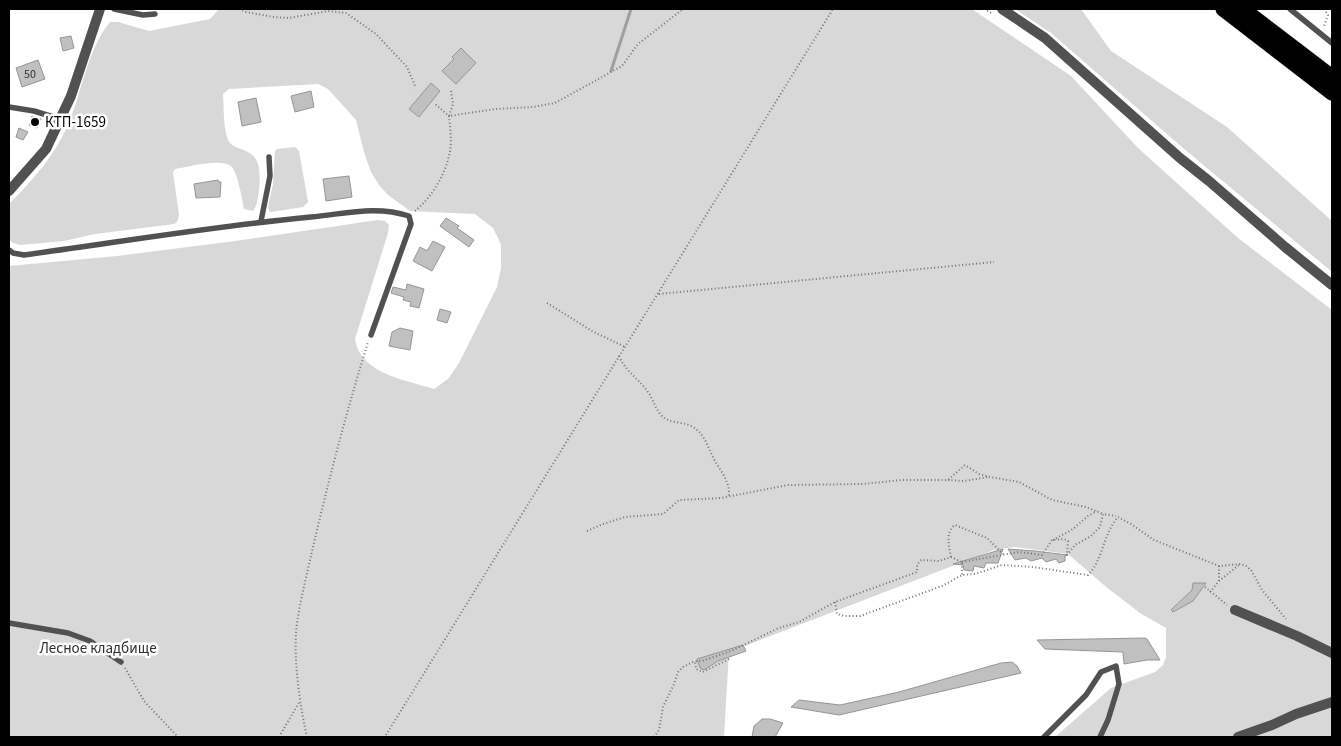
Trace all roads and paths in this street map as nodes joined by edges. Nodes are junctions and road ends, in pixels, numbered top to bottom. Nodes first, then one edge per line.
1 (100, 9) edge
2 (114, 9) edge
3 (239, 9) edge
4 (683, 9) edge
5 (833, 9) edge
6 (1002, 9) edge
7 (1223, 9) edge
8 (1243, 9) edge
9 (1290, 9) edge
10 (1324, 9) edge
11 (328, 10) edge
12 (155, 14) dead end
13 (1320, 35) junction
14 (1332, 43) edge
15 (1332, 77) edge
16 (416, 88) dead end
17 (451, 91) dead end
18 (1332, 93) edge
19 (434, 103) dead end
20 (9, 106) edge
21 (449, 116) junction
22 (60, 119) junction
23 (269, 157) dead end
24 (9, 191) edge
25 (409, 216) junction
26 (261, 222) junction
27 (9, 250) edge
28 (994, 262) dead end
29 (1332, 285) edge
30 (659, 294) junction
31 (547, 303) dead end
32 (371, 335) joint
33 (625, 347) junction
34 (619, 356) junction
35 (990, 477) junction
36 (948, 480) junction
37 (729, 496) junction
38 (1096, 511) junction
39 (1103, 514) junction
40 (1118, 517) junction
41 (587, 531) dead end
42 (1052, 540) junction
43 (1003, 554) junction
44 (951, 556) junction
45 (962, 562) junction
46 (1240, 564) junction
47 (1219, 566) junction
48 (962, 576) junction
49 (1219, 581) junction
50 (1205, 587) dead end
51 (1210, 592) junction
52 (835, 602) junction
53 (1235, 610) joint
54 (9, 623) edge
55 (1297, 636) junction
56 (1332, 653) edge
57 (730, 659) dead end
58 (695, 661) junction
59 (121, 662) joint
60 (300, 701) junction
61 (1332, 702) edge
62 (386, 735) dead end
63 (178, 737) edge
64 (279, 737) edge
65 (307, 737) edge
66 (654, 737) edge
67 (1044, 737) edge
68 (1100, 737) edge
69 (1238, 737) edge

1 - 22 street
2 - 12 lane
3 - 11 path
4 - 21 path
5 - 30 path
6 - 29 street
7 - 18 highway
8 - 15 highway
9 - 13 lane
10 - 13 path
11 - 16 path
13 - 14 lane
17 - 21 path
19 - 21 path
20 - 22 lane
21 - 25 path
22 - 24 street
23 - 26 lane
25 - 26 lane
25 - 32 lane
26 - 27 lane
28 - 30 path
30 - 33 path
31 - 33 path
32 - 60 path
33 - 34 path
34 - 37 path
34 - 62 path
35 - 36 path
35 - 36 path
35 - 38 path
36 - 37 path
37 - 41 path
38 - 39 path
38 - 42 path
39 - 40 path
39 - 42 path
40 - 47 path
40 - 48 path
42 - 43 path
43 - 44 path
43 - 45 path
44 - 45 path
44 - 52 path
45 - 48 path
46 - 47 path
46 - 49 path
46 - 55 path
47 - 49 path
48 - 52 path
49 - 51 path
50 - 51 path
51 - 53 path
52 - 58 path
53 - 55 street
54 - 59 lane
55 - 56 street
57 - 58 path
58 - 66 path
59 - 63 path
60 - 64 path
60 - 65 path
61 - 69 street
67 - 68 lane

